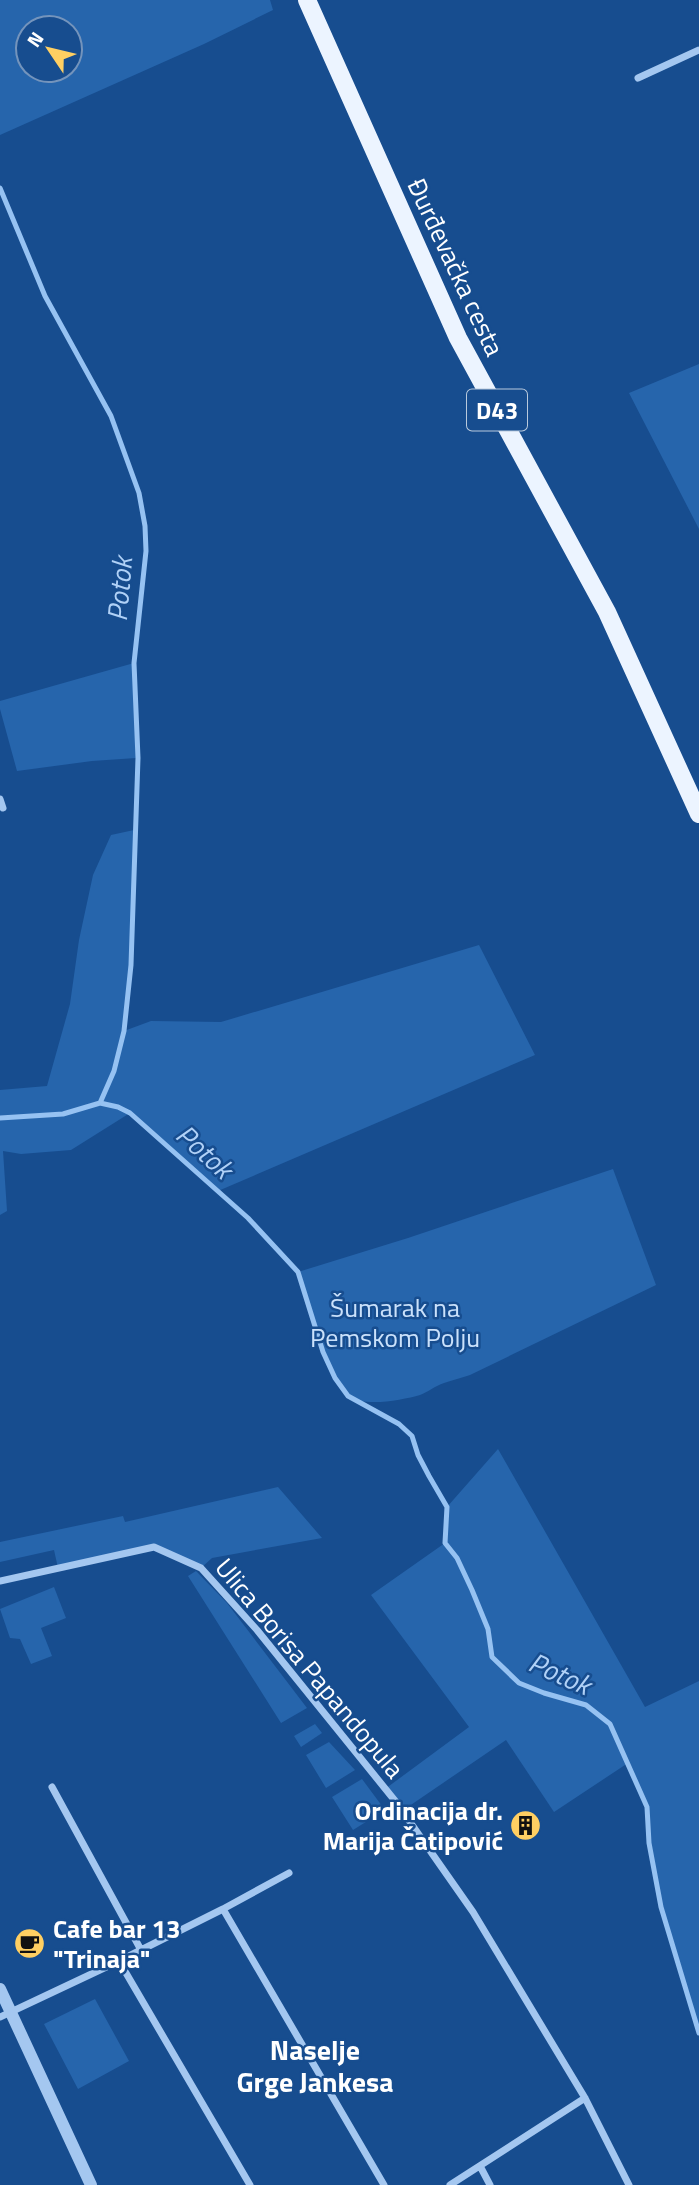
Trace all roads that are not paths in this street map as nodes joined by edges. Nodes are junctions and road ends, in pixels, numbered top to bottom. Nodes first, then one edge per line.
1 (307, 0) edge
2 (699, 50) edge
3 (638, 78) dead end
4 (699, 814) edge
5 (0, 1581) edge
6 (52, 1787) dead end
7 (289, 1873) dead end
8 (223, 1909) junction
9 (141, 1950) junction
10 (119, 1961) junction
11 (0, 1989) edge
12 (5, 2014) edge
13 (586, 2098) junction
14 (480, 2166) junction
15 (91, 2185) edge
16 (250, 2185) edge
17 (384, 2185) edge
18 (450, 2185) edge
19 (491, 2185) edge
20 (629, 2185) edge

1 - 4 main road, Đurđevačka cesta / D43
2 - 3 street
5 - 13 street, Ulica Borisa Papandopula
6 - 9 street
7 - 8 street
8 - 9 street
8 - 17 street
9 - 10 street
10 - 12 street
10 - 16 street
11 - 12 street
12 - 15 street
13 - 14 street
13 - 20 street, Ulica Borisa Papandopula
14 - 18 street
14 - 19 street

